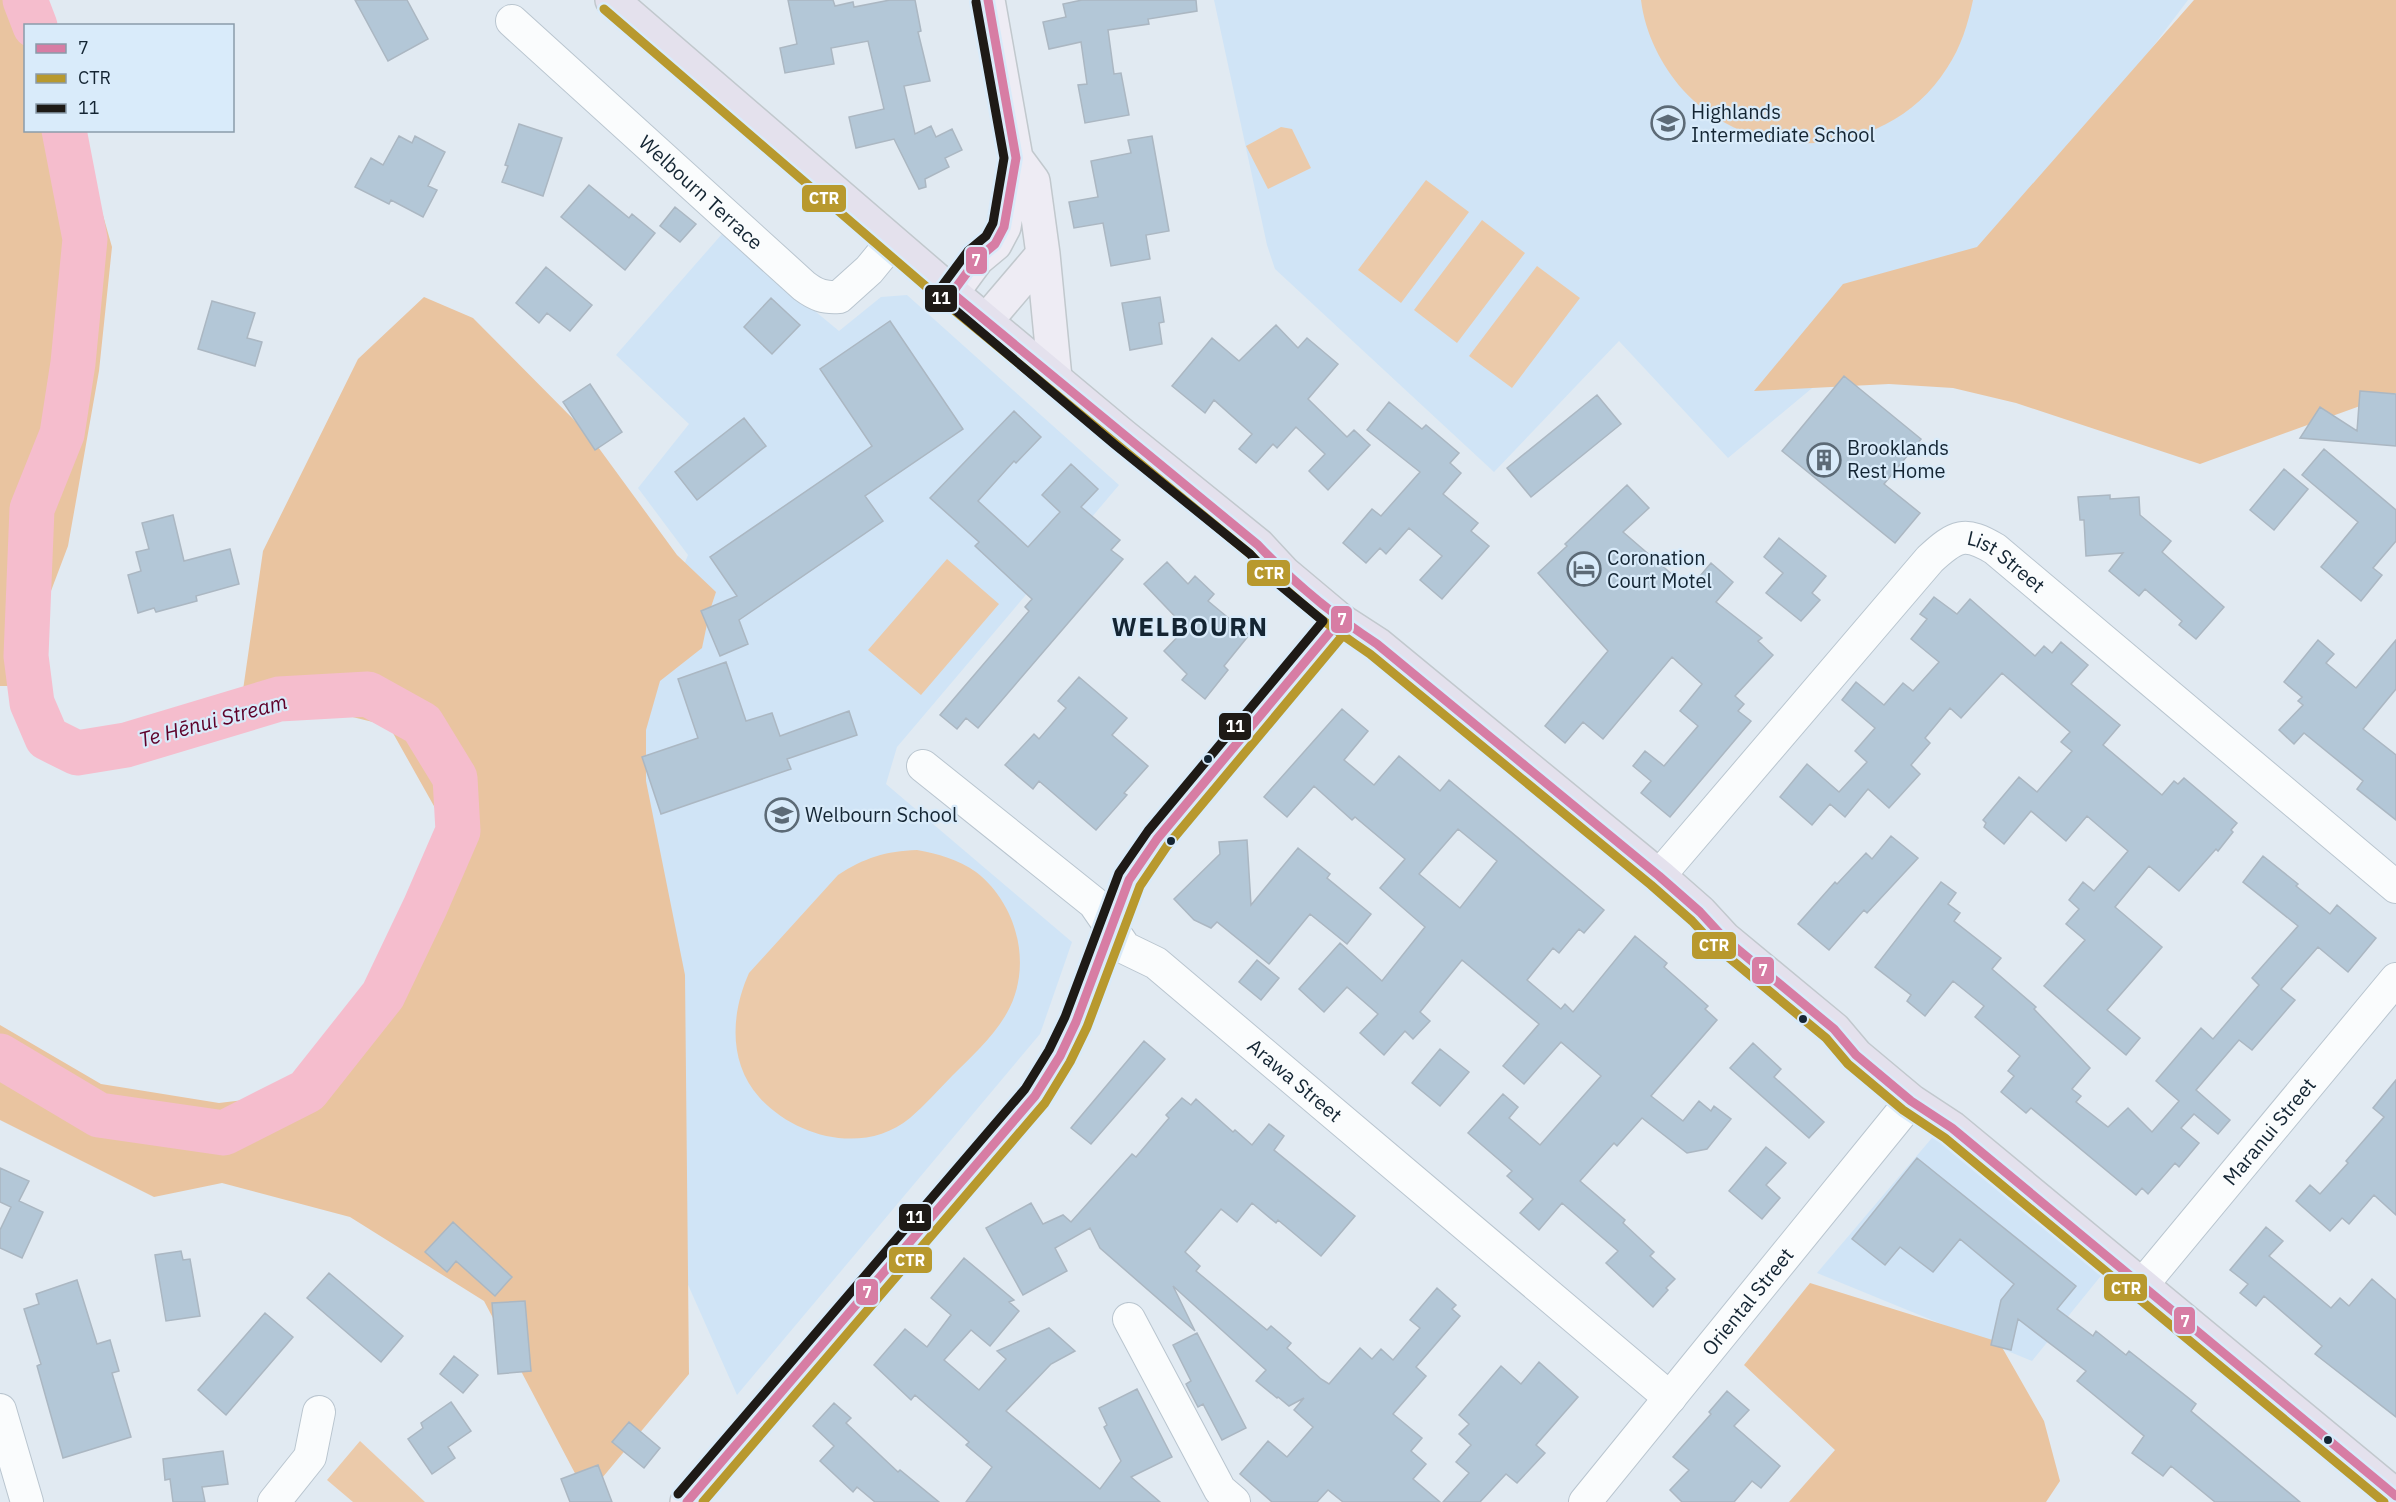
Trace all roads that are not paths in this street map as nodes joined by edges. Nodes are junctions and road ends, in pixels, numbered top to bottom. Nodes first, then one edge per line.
1 (612, 0) edge
2 (988, 0) edge
3 (512, 21) dead end
4 (1016, 158) junction
5 (892, 242) junction
6 (1043, 254) junction
7 (952, 293) junction
8 (986, 321) junction
9 (1055, 378) junction
10 (1340, 620) junction
11 (923, 766) dead end
12 (1659, 876) junction
13 (2396, 887) edge
14 (1110, 928) junction
15 (2396, 979) edge
16 (1911, 1101) junction
17 (2143, 1284) junction
18 (1129, 1319) dead end
19 (1670, 1398) junction
20 (0, 1410) edge
21 (320, 1412) dead end
22 (2396, 1496) edge
23 (27, 1502) edge
24 (274, 1502) edge
25 (687, 1502) edge
26 (1234, 1502) edge
27 (1585, 1502) edge

1 - 5 highway
2 - 4 main road
3 - 5 street, Welbourn Terrace
4 - 6 main road
4 - 7 main road
5 - 7 highway
6 - 8 main road
6 - 9 main road
7 - 8 highway
8 - 9 highway
9 - 10 highway
10 - 12 highway
10 - 14 main road
11 - 14 street, Arawa Street
12 - 13 street, List Street
12 - 16 highway
14 - 19 street, Arawa Street
14 - 25 main road
15 - 17 street, Maranui Street
16 - 17 highway
16 - 19 street, Oriental Street
17 - 22 highway
18 - 26 street
19 - 27 street, Oriental Street
20 - 23 street
21 - 24 street

